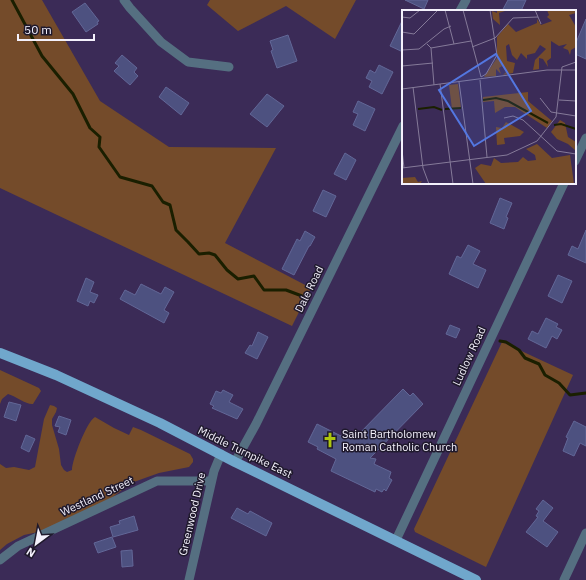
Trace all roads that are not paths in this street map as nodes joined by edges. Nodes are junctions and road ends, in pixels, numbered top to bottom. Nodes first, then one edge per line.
1 (124, 0) edge
2 (466, 0) edge
3 (461, 10) edge
4 (229, 66) dead end
5 (402, 128) edge
6 (586, 138) edge
7 (576, 159) edge
8 (564, 184) edge
9 (0, 353) edge
10 (221, 454) junction
11 (235, 462) junction
12 (211, 481) junction
13 (586, 533) edge
14 (396, 540) junction
15 (0, 560) edge
16 (189, 580) edge
17 (476, 580) edge
18 (564, 580) edge

1 - 4 street
2 - 3 street
5 - 11 street, Dale Road
6 - 7 street
8 - 14 street, Ludlow Road
9 - 10 main road, Middle Turnpike East
10 - 11 main road, Middle Turnpike East
10 - 12 street, Greenwood Drive
11 - 14 main road, Middle Turnpike East
12 - 15 street, Westland Street
12 - 16 street, Greenwood Drive
13 - 18 street
14 - 17 main road, Middle Turnpike East

